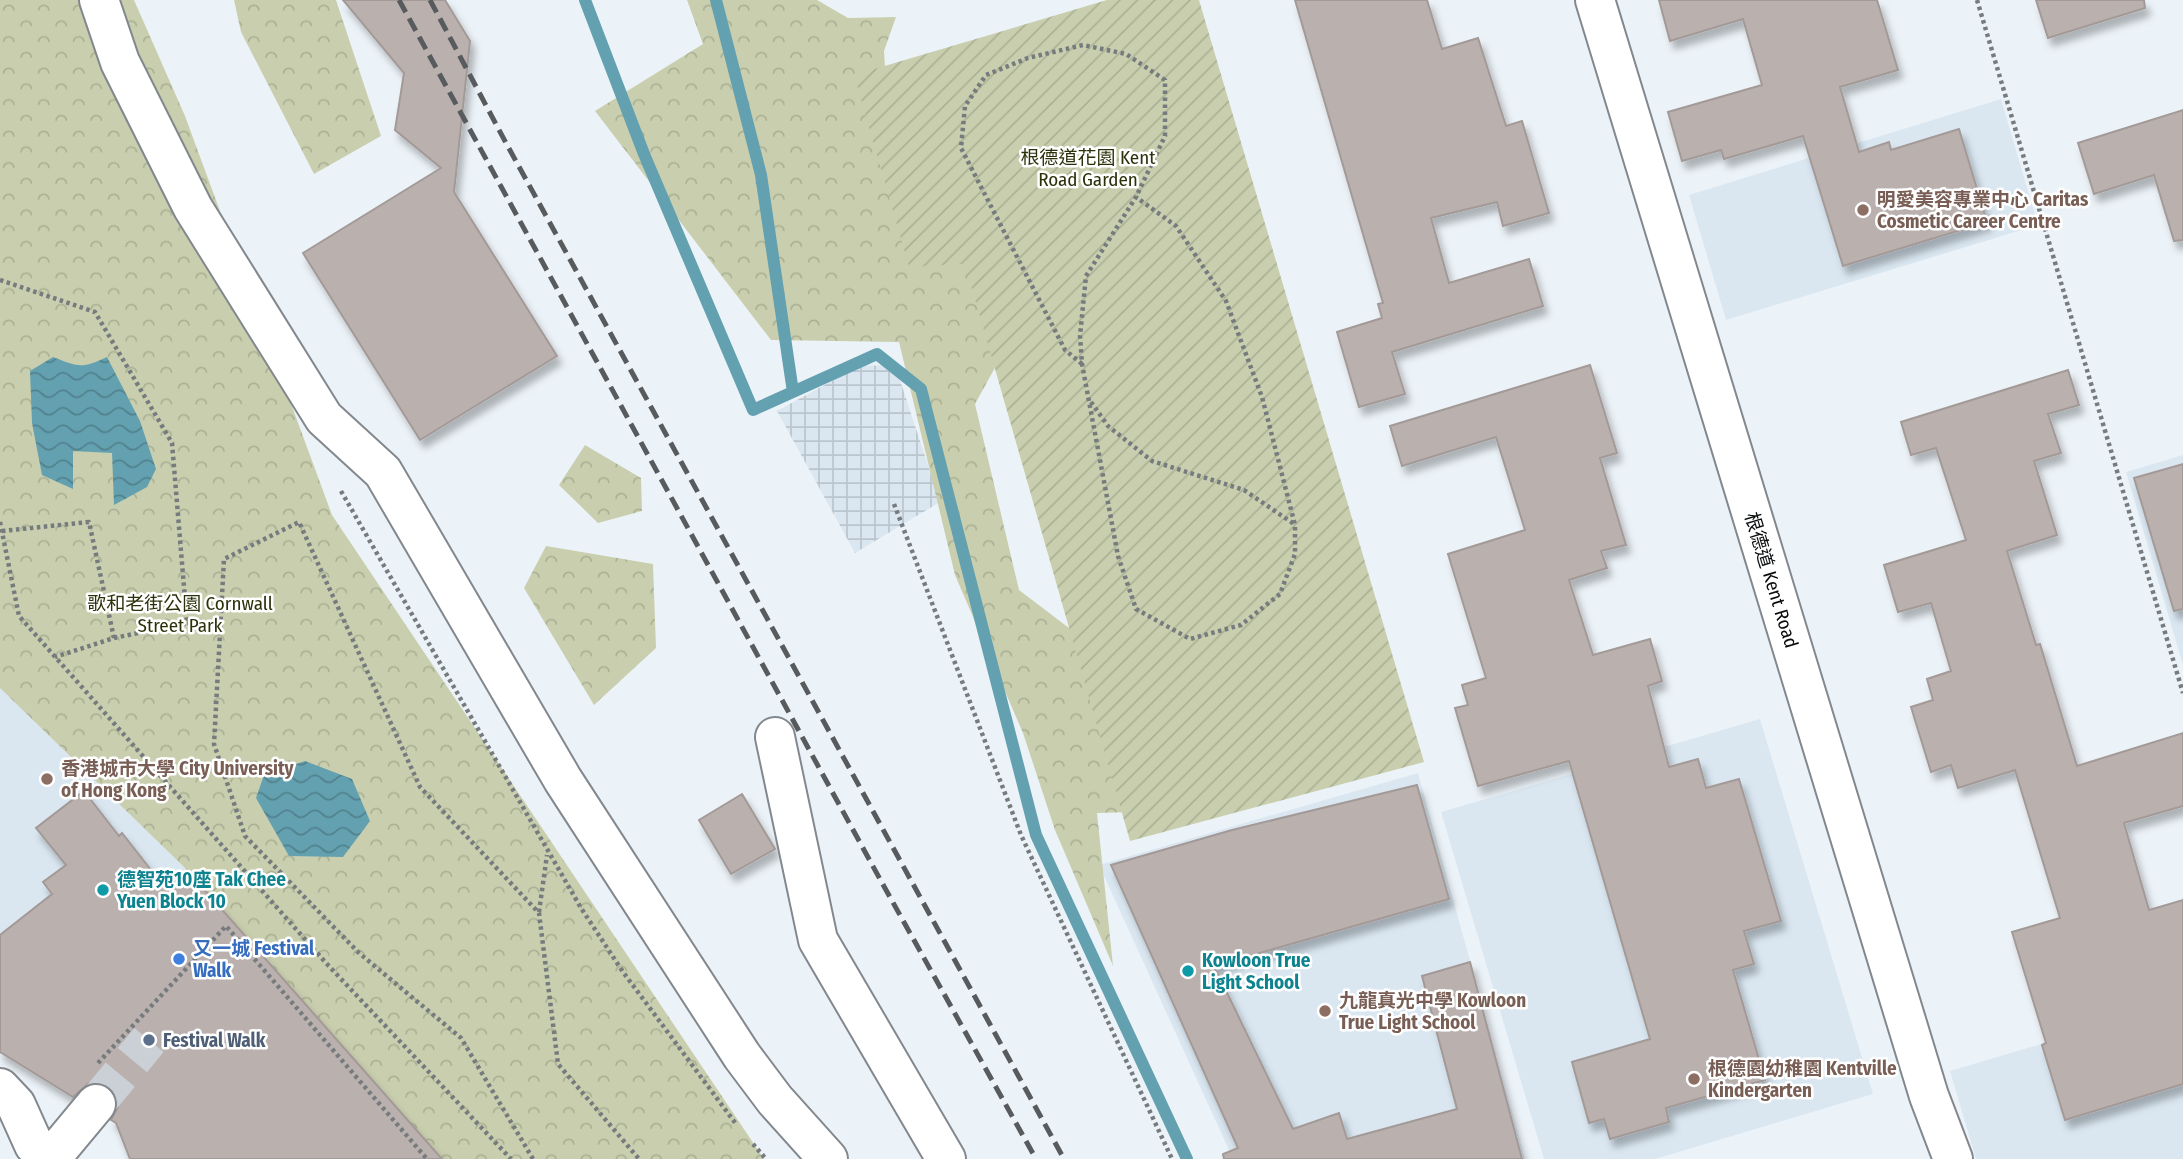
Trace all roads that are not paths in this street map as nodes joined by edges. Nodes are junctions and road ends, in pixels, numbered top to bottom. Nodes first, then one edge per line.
1 (99, 0) edge
2 (1595, 0) edge
3 (775, 737) dead end
4 (0, 1088) edge
5 (96, 1104) tunnel mouth
6 (35, 1150) edge
7 (828, 1159) edge
8 (946, 1159) edge
9 (1953, 1159) edge

1 - 7 street
2 - 9 street, 根德道 Kent Road
3 - 8 street
4 - 6 street
5 - 6 street

